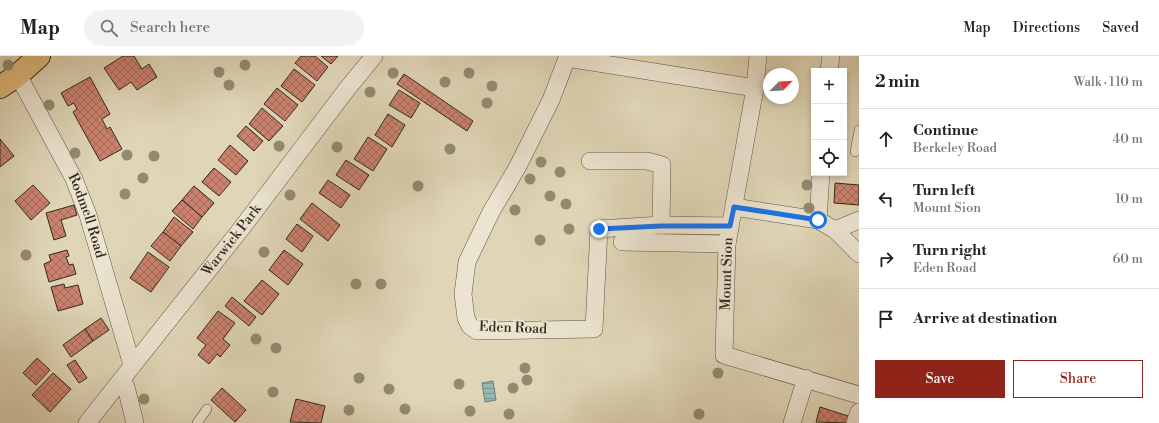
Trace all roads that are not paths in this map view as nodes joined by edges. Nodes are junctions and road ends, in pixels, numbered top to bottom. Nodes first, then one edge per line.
1 (39, 56) edge
2 (374, 56) edge
3 (758, 56) edge
4 (831, 56) edge
5 (574, 58) edge
6 (829, 68) edge
7 (18, 75) junction
8 (0, 87) edge
9 (755, 88) junction
10 (859, 130) edge
11 (855, 152) dead end
12 (590, 161) dead end
13 (821, 176) edge
14 (734, 207) junction
15 (818, 220) junction
16 (859, 220) edge
17 (661, 226) junction
18 (730, 226) junction
19 (835, 230) junction
20 (622, 242) dead end
21 (727, 244) junction
22 (859, 254) edge
23 (132, 365) junction
24 (806, 378) junction
25 (121, 380) junction
26 (859, 395) edge
27 (207, 409) dead end
28 (859, 412) edge
29 (87, 423) edge
30 (135, 423) edge
31 (197, 423) edge
32 (792, 423) edge
33 (855, 423) edge

1 - 7 main road
2 - 23 street, Warwick Park
3 - 9 street, Mount Sion
4 - 6 street
5 - 9 street
5 - 17 street, Eden Road
7 - 8 main road
7 - 23 street, Rodmell Road
9 - 14 street, Mount Sion
10 - 11 lane
12 - 17 street
13 - 15 street
14 - 15 street
14 - 18 street, Mount Sion
15 - 19 street
16 - 19 street
17 - 18 street, Eden Road
18 - 21 street, Mount Sion
19 - 22 street
20 - 21 street
21 - 24 street, Mount Sion
23 - 25 street, Warwick Park
24 - 26 street, Mount Sion
24 - 32 street
25 - 29 street, Warwick Park
25 - 30 street
27 - 31 lane
28 - 33 street

